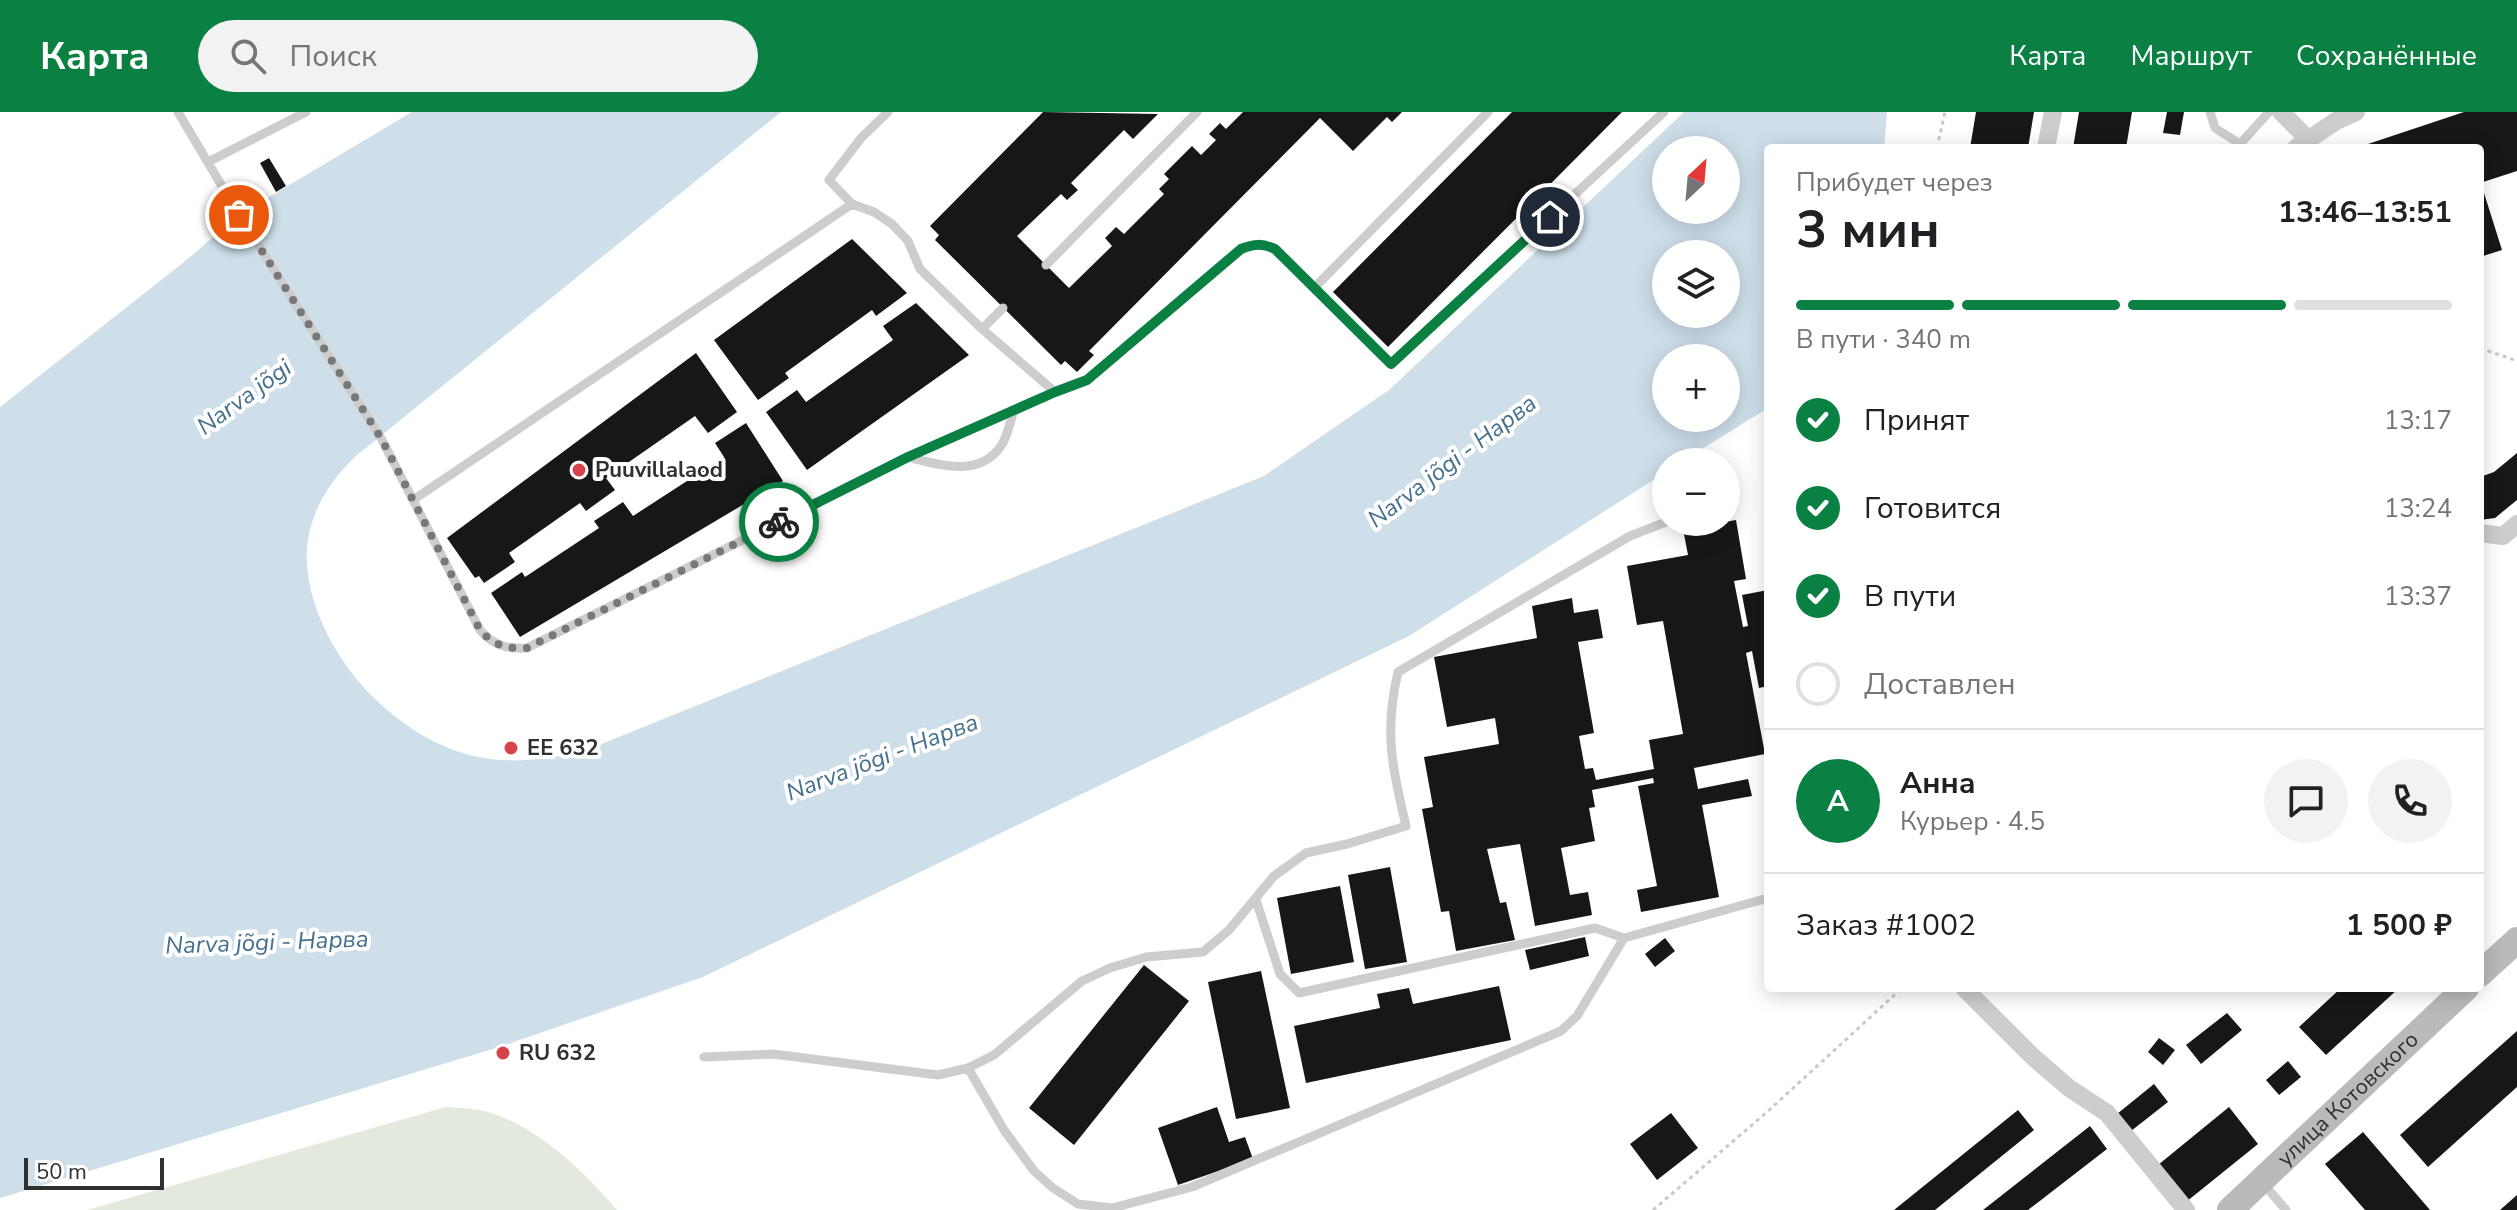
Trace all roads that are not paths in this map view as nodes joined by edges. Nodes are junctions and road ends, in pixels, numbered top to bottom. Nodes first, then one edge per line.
1 (178, 112) edge
2 (306, 112) edge
3 (888, 112) edge
4 (1197, 112) edge
5 (1471, 112) edge
6 (1488, 112) edge
7 (1664, 112) edge
8 (2053, 112) edge
9 (2210, 112) edge
10 (2269, 112) edge
11 (2281, 112) edge
12 (2356, 112) edge
13 (1479, 121) junction
14 (2047, 144) edge
15 (2302, 144) edge
16 (208, 162) junction
17 (852, 204) junction
18 (1046, 265) dead end
19 (1314, 288) junction
20 (1003, 308) dead end
21 (982, 329) junction
22 (1055, 392) junction
23 (1014, 410) junction
24 (908, 457) junction
25 (413, 500) junction
26 (2517, 524) edge
27 (1652, 527) edge
28 (2484, 534) edge
29 (1764, 899) edge
30 (1256, 900) junction
31 (1624, 938) junction
32 (2517, 940) edge
33 (2484, 970) edge
34 (1968, 992) edge
35 (2462, 992) edge
36 (704, 1057) dead end
37 (968, 1068) junction
38 (2261, 1181) junction
39 (2186, 1210) edge
40 (2230, 1210) edge
41 (2286, 1210) edge

1 - 16 lane
2 - 16 lane
3 - 17 lane
4 - 18 lane
5 - 13 lane
6 - 13 lane
7 - 19 lane
8 - 14 street
9 - 10 lane
11 - 15 street
12 - 15 street
13 - 19 lane
16 - 25 lane
17 - 21 lane
17 - 25 lane
19 - 22 lane
20 - 21 lane
21 - 22 lane
22 - 23 lane
23 - 24 lane
23 - 24 lane
24 - 25 lane
26 - 28 street
27 - 30 lane
29 - 31 lane
30 - 31 lane
30 - 37 lane
31 - 37 lane
32 - 33 street
34 - 39 street
35 - 38 street, улица Котовского
36 - 37 lane
38 - 40 street, улица Котовского
38 - 41 lane

